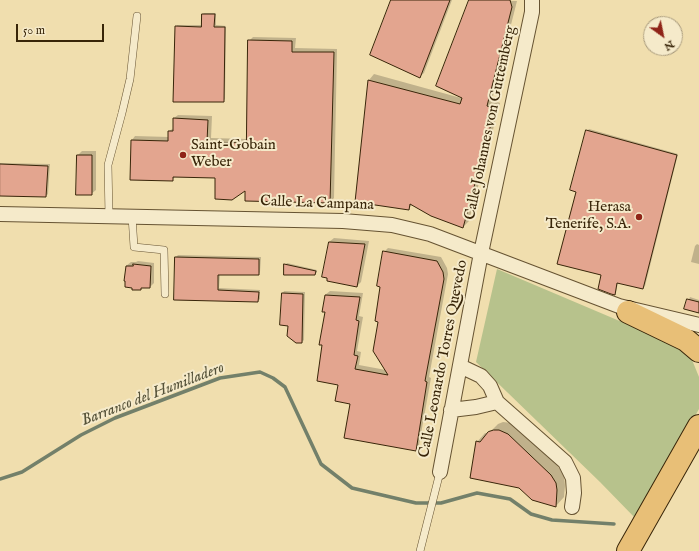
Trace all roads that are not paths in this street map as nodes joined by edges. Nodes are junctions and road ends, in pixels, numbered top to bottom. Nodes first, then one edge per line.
1 (532, 0) edge
2 (136, 16) dead end
3 (0, 214) edge
4 (109, 216) junction
5 (132, 216) junction
6 (481, 252) junction
7 (165, 294) dead end
8 (623, 309) junction
9 (699, 325) edge
10 (699, 334) edge
11 (699, 350) edge
12 (460, 366) junction
13 (497, 402) junction
14 (451, 410) junction
15 (699, 426) edge
16 (440, 472) joint
17 (572, 507) dead end
18 (420, 551) edge
19 (628, 551) edge

1 - 6 street, Calle Johannes von Guttemberg
2 - 4 lane
3 - 4 street, Calle La Campana
4 - 5 street, Calle La Campana
5 - 6 street, Calle La Campana
5 - 7 lane
6 - 8 street, Calle La Campana
6 - 12 street, Calle Leonardo Torres Quevedo
8 - 9 street, Calle La Campana
8 - 10 street, Calle La Campana
8 - 11 highway
12 - 13 street
12 - 14 street, Calle Leonardo Torres Quevedo
13 - 14 street
13 - 17 street
14 - 16 street, Calle Leonardo Torres Quevedo
15 - 19 highway
16 - 18 lane

